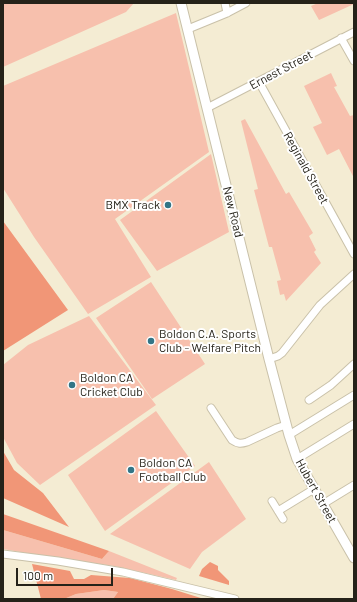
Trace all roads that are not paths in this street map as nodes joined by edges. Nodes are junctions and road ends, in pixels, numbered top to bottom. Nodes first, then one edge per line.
1 (181, 3) edge
2 (225, 3) edge
3 (246, 3) edge
4 (227, 12) junction
5 (188, 29) junction
6 (354, 32) edge
7 (341, 38) junction
8 (354, 61) edge
9 (259, 82) junction
10 (207, 108) junction
11 (354, 254) edge
12 (354, 274) edge
13 (269, 359) junction
14 (354, 364) edge
15 (354, 394) edge
16 (309, 400) dead end
17 (211, 408) dead end
18 (286, 423) junction
19 (354, 424) edge
20 (289, 435) junction
21 (297, 459) junction
22 (354, 485) edge
23 (314, 489) junction
24 (272, 501) dead end
25 (323, 504) junction
26 (278, 511) junction
27 (283, 519) dead end
28 (3, 554) edge
29 (353, 556) edge
30 (235, 599) edge

1 - 5 main road, New Road
2 - 4 street
3 - 4 street
4 - 5 street
5 - 10 main road, New Road
6 - 7 street, Ernest Street
7 - 8 street
7 - 9 street, Ernest Street
9 - 10 street, Ernest Street
9 - 11 street, Reginald Street
10 - 13 main road, New Road
12 - 13 street
13 - 18 main road, New Road
14 - 16 street
15 - 20 street
17 - 18 street
18 - 20 main road, Hubert Street
19 - 21 street
20 - 21 main road, Hubert Street
21 - 23 main road, Hubert Street
22 - 25 street
23 - 25 main road, Hubert Street
23 - 26 street
24 - 26 street
25 - 29 main road, Hubert Street
26 - 27 street
28 - 30 street

